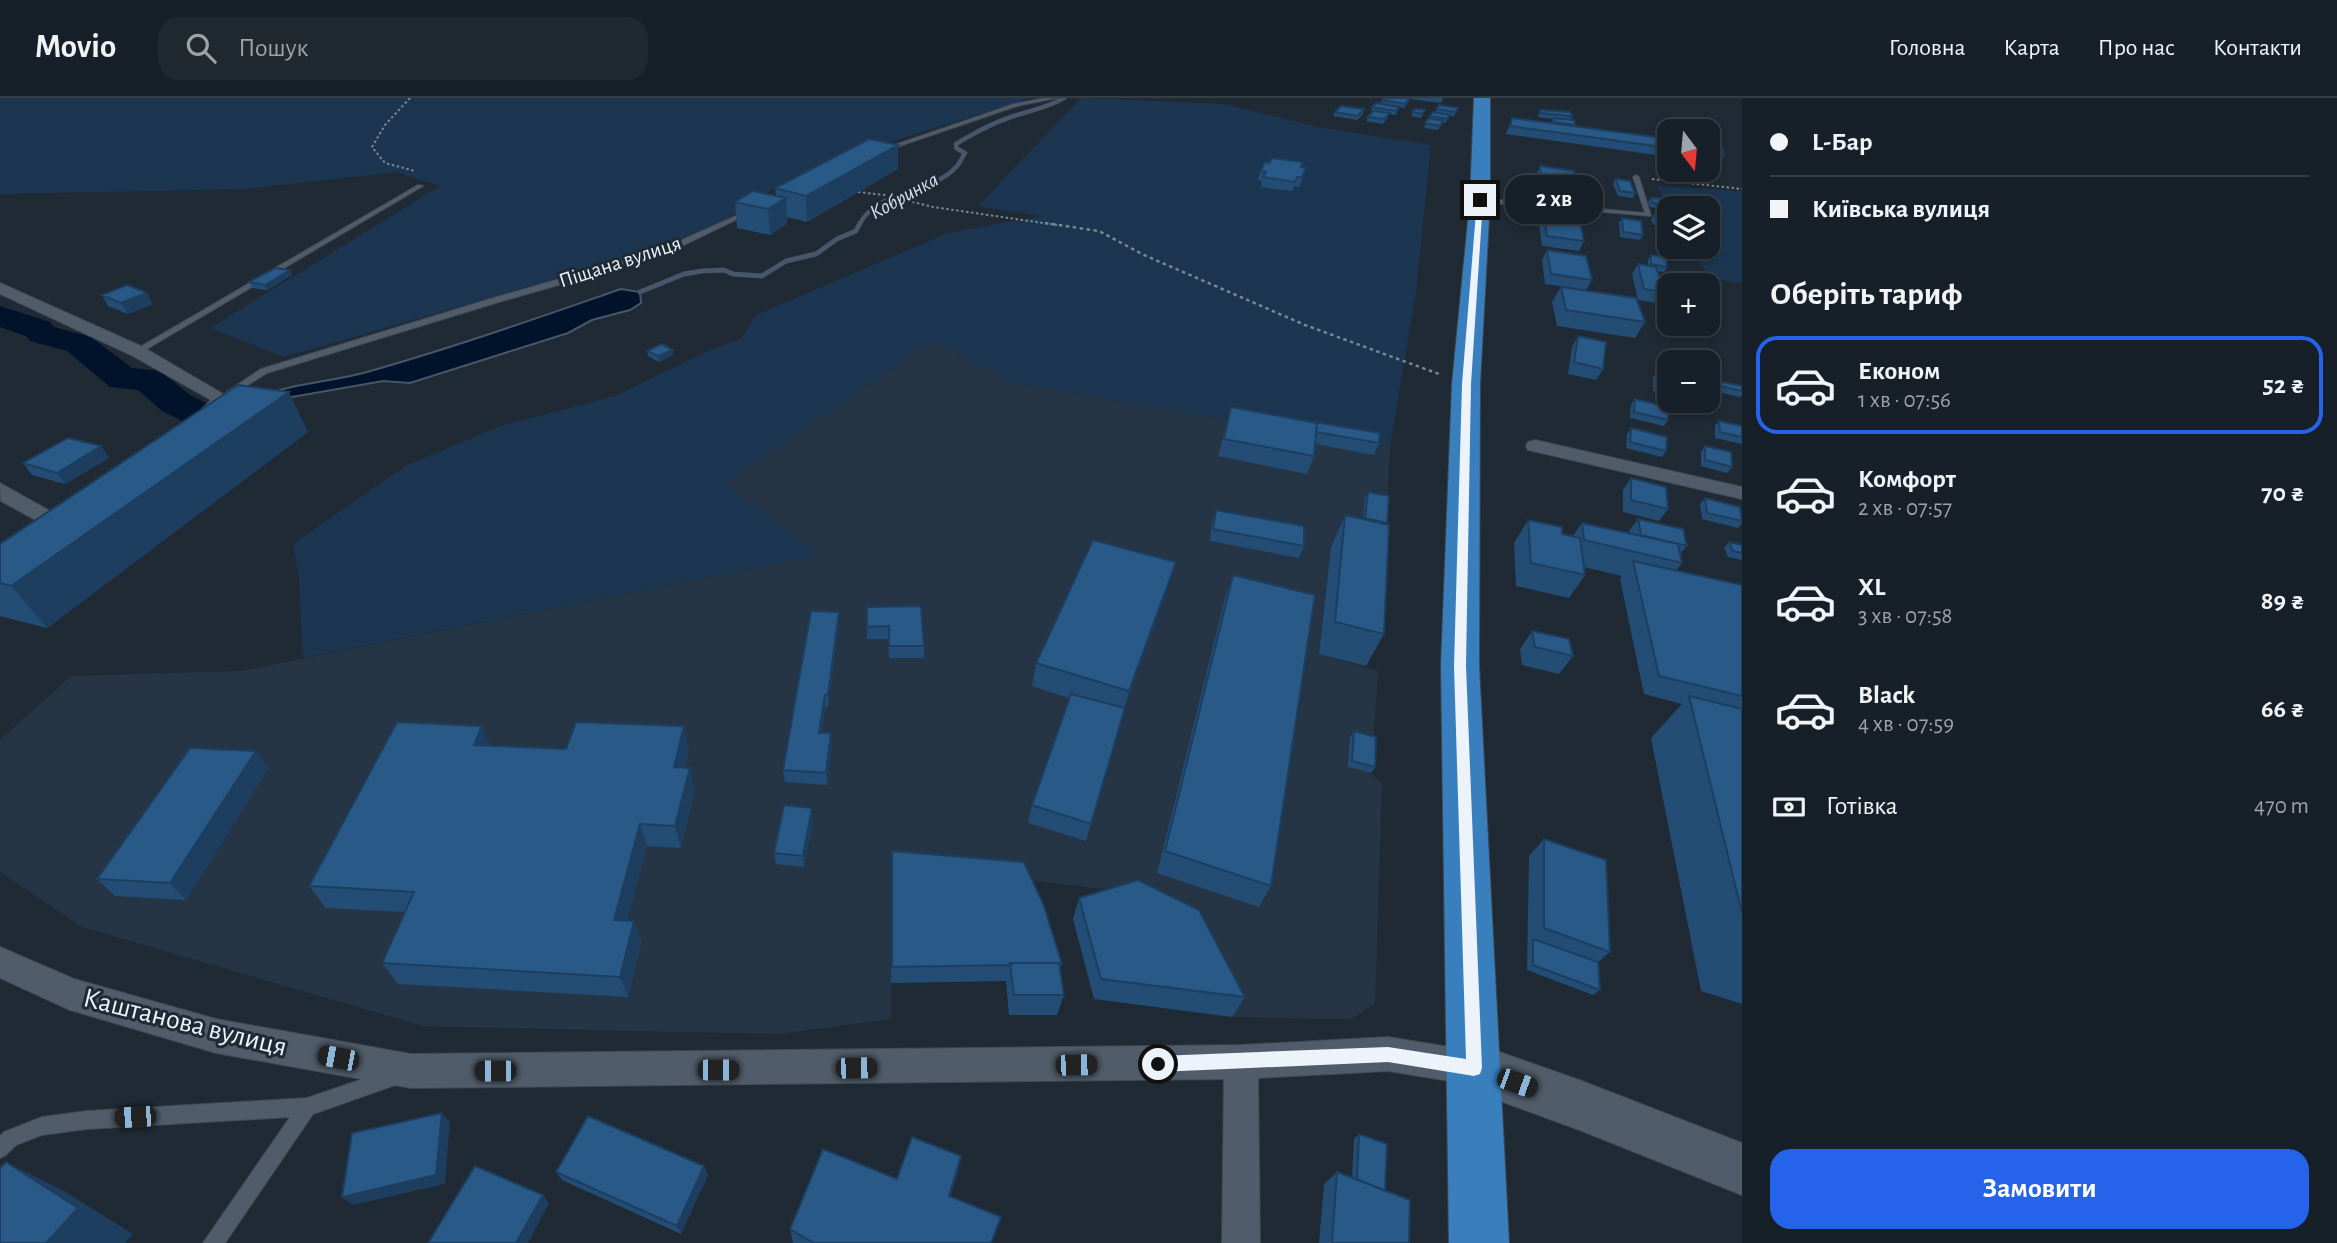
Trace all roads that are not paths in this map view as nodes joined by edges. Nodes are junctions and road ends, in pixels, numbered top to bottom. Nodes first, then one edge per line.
1 (1053, 98) edge
2 (1482, 98) edge
3 (878, 153) edge
4 (1636, 177) road end
5 (420, 186) road end
6 (1480, 200) junction
7 (757, 208) edge
8 (0, 288) edge
9 (137, 351) junction
10 (221, 398) junction
11 (182, 435) edge
12 (1535, 446) dead end
13 (0, 489) edge
14 (1742, 493) edge
15 (78, 517) edge
16 (57, 534) junction
17 (38, 550) edge
18 (0, 962) edge
19 (1241, 1062) junction
20 (1474, 1068) junction
21 (411, 1071) junction
22 (307, 1107) junction
23 (0, 1149) edge
24 (1742, 1169) edge
25 (213, 1243) edge
26 (1241, 1243) edge
27 (1479, 1243) edge

1 - 3 lane
2 - 6 main road
4 - 6 lane
5 - 9 lane
6 - 20 main road
7 - 10 lane, Піщана вулиця
8 - 9 street
9 - 10 street
10 - 11 street, Піщана вулиця
12 - 14 street
13 - 16 street
15 - 16 street
16 - 17 street
18 - 21 street, Каштанова вулиця
19 - 20 street, Каштанова вулиця
19 - 21 street, Каштанова вулиця
19 - 26 street
20 - 24 main road, Каштанова вулиця
20 - 27 main road
21 - 22 lane
22 - 23 lane
22 - 25 lane

